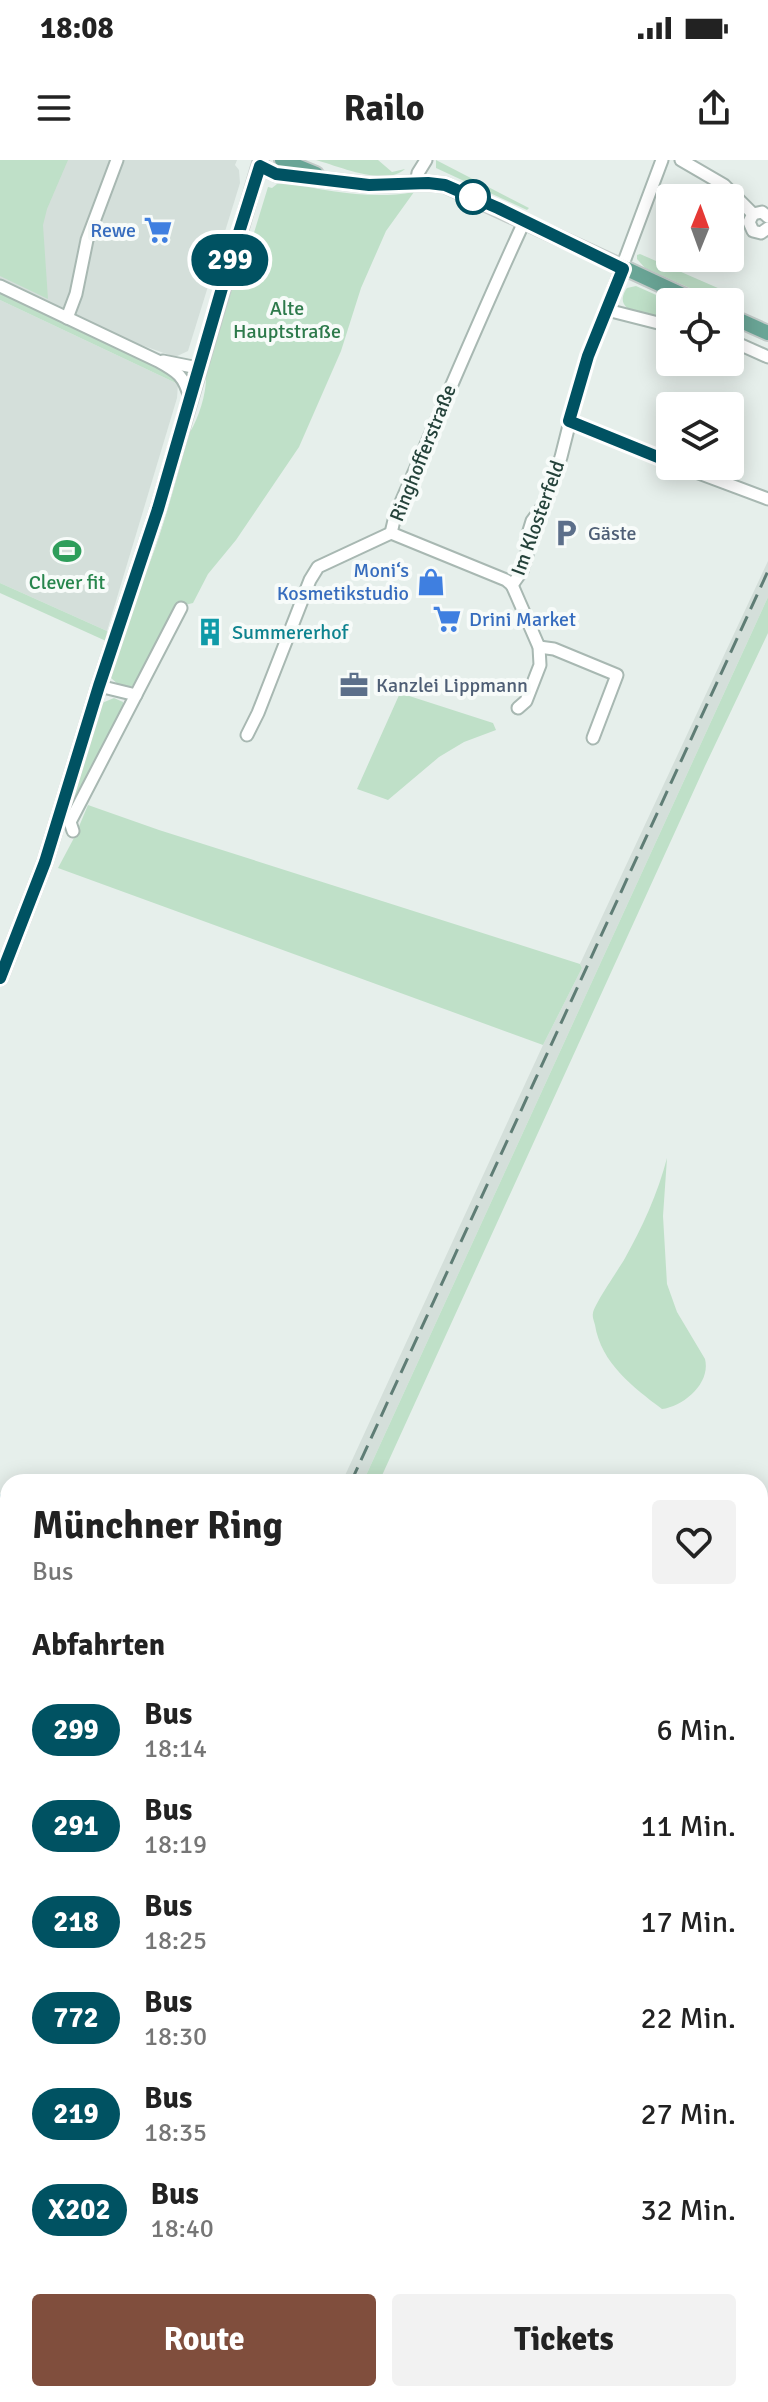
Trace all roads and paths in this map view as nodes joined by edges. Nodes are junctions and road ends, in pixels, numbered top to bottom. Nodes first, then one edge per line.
1 (117, 160) edge
2 (282, 160) edge
3 (426, 160) edge
4 (662, 160) edge
5 (681, 160) edge
6 (257, 162) edge
7 (331, 180) junction
8 (416, 183) junction
9 (753, 214) junction
10 (768, 217) edge
11 (524, 222) junction
12 (768, 228) edge
13 (623, 269) junction
14 (0, 286) edge
15 (666, 288) edge
16 (607, 310) junction
17 (67, 318) junction
18 (656, 322) edge
19 (744, 322) edge
20 (768, 333) edge
21 (744, 346) edge
22 (768, 357) edge
23 (158, 361) junction
24 (198, 368) junction
25 (190, 398) junction
26 (569, 421) junction
27 (656, 456) edge
28 (717, 480) edge
29 (768, 499) edge
30 (391, 533) junction
31 (512, 585) junction
32 (181, 608) dead end
33 (539, 647) junction
34 (99, 686) junction
35 (136, 695) junction
36 (518, 708) dead end
37 (247, 735) dead end
38 (593, 738) dead end
39 (73, 831) dead end
40 (0, 978) edge

1 - 17 street
2 - 7 main road
3 - 8 street
4 - 13 street, Im Klosterfeld
5 - 9 street
6 - 7 main road
6 - 24 main road
7 - 8 main road
8 - 11 main road
9 - 10 street
9 - 12 street
11 - 13 main road
11 - 30 street, Ringhofferstraße
13 - 15 main road
13 - 16 street, Im Klosterfeld
14 - 17 street
16 - 18 street
16 - 26 street, Im Klosterfeld
17 - 23 street
19 - 20 main road
21 - 22 street
23 - 24 street
23 - 25 street
24 - 25 main road
25 - 34 main road
26 - 27 street
26 - 31 street, Im Klosterfeld
28 - 29 street
30 - 31 street
30 - 37 street, Ringhofferstraße
31 - 33 street, Im Klosterfeld
32 - 35 street
33 - 36 street
33 - 38 street
34 - 35 street
34 - 40 main road
35 - 39 street

